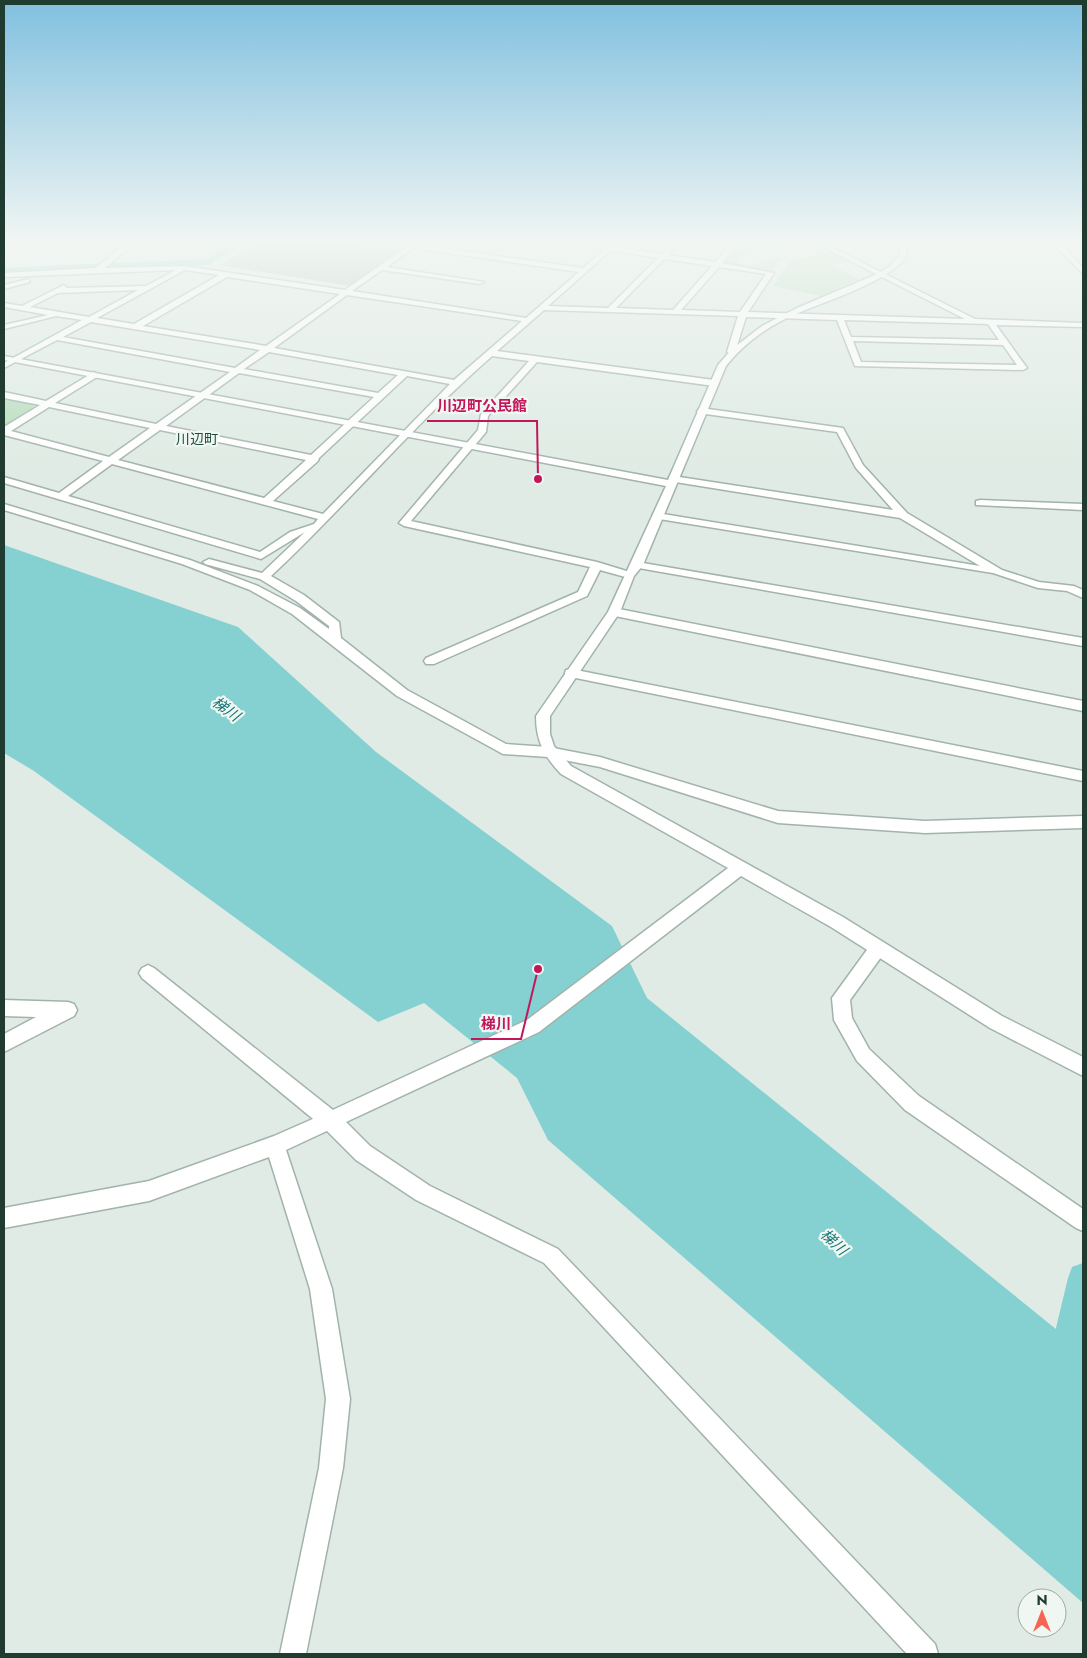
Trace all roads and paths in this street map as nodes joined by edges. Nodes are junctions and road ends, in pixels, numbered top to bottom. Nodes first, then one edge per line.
1 (36, 319) edge
2 (86, 319) edge
3 (148, 319) edge
4 (309, 319) edge
5 (523, 319) edge
6 (739, 319) edge
7 (779, 319) edge
8 (840, 319) edge
9 (917, 319) edge
10 (972, 319) edge
11 (89, 320) junction
12 (527, 320) joint
13 (977, 322) junction
14 (990, 322) junction
15 (1083, 325) edge
16 (4, 327) edge
17 (135, 327) junction
18 (56, 338) junction
19 (848, 339) junction
20 (1005, 344) junction
21 (266, 350) junction
22 (731, 352) junction
23 (490, 353) junction
24 (4, 358) edge
25 (14, 360) junction
26 (535, 360) junction
27 (4, 366) edge
28 (236, 371) junction
29 (404, 374) junction
30 (94, 375) junction
31 (456, 383) junction
32 (714, 383) junction
33 (4, 396) edge
34 (201, 396) junction
35 (380, 396) junction
36 (46, 404) junction
37 (701, 410) junction
38 (353, 424) junction
39 (158, 427) junction
40 (4, 431) edge
41 (407, 434) junction
42 (470, 447) junction
43 (315, 459) junction
44 (111, 461) junction
45 (4, 480) edge
46 (672, 482) junction
47 (62, 496) junction
48 (266, 502) junction
49 (980, 503) dead end
50 (4, 506) edge
51 (1083, 507) edge
52 (903, 515) junction
53 (657, 516) junction
54 (325, 518) junction
55 (317, 527) junction
56 (186, 562) junction
57 (597, 565) junction
58 (637, 565) junction
59 (998, 572) junction
60 (629, 575) junction
61 (264, 577) junction
62 (1083, 595) edge
63 (614, 612) junction
64 (335, 639) junction
65 (1083, 642) edge
66 (430, 661) dead end
67 (571, 673) junction
68 (1083, 706) edge
69 (548, 752) junction
70 (1083, 776) edge
71 (1083, 822) edge
72 (740, 867) junction
73 (878, 948) junction
74 (148, 973) dead end
75 (4, 1008) edge
76 (4, 1044) edge
77 (1083, 1067) edge
78 (331, 1121) junction
79 (275, 1145) junction
80 (4, 1218) edge
81 (1083, 1221) edge
82 (293, 1654) edge
83 (925, 1654) edge

1 - 16 street
2 - 11 street
3 - 17 street
4 - 21 street
5 - 12 street
6 - 22 street
7 - 22 street
8 - 19 street
9 - 13 street
10 - 13 street
11 - 17 street
11 - 18 street
12 - 23 street
13 - 14 street
14 - 15 street
14 - 20 street
17 - 21 street
18 - 25 street
18 - 28 street
19 - 20 street
19 - 20 street
21 - 28 street
21 - 29 street
22 - 32 street
23 - 26 street
23 - 31 street
24 - 25 street
25 - 27 street
25 - 30 street
26 - 32 street
26 - 42 street
28 - 34 street
28 - 35 street
29 - 31 street
29 - 35 street
30 - 34 street
30 - 36 street
31 - 41 street
32 - 37 street
33 - 36 street
34 - 38 street
34 - 39 street
35 - 38 street
36 - 39 street
36 - 40 street
37 - 46 street
37 - 52 street
38 - 41 street
38 - 43 street
39 - 43 street
39 - 44 street
40 - 44 street
41 - 42 street
41 - 54 street
42 - 46 street
42 - 57 street
43 - 48 street
44 - 47 street
44 - 48 street
45 - 47 street
46 - 52 street
46 - 53 street
47 - 55 street
48 - 54 street
49 - 51 street
50 - 56 street
52 - 59 street
53 - 58 street
53 - 59 street
54 - 55 street
55 - 61 street
56 - 61 street
56 - 64 street
57 - 60 street
57 - 66 street
58 - 60 street
58 - 65 street
59 - 62 street
60 - 63 street
61 - 64 street
63 - 67 street
63 - 68 street
64 - 69 street
67 - 69 street
67 - 70 street
69 - 71 street
69 - 72 street
72 - 73 street
72 - 78 street
73 - 77 street
73 - 81 street
74 - 78 street
75 - 76 street
78 - 79 street
78 - 83 street
79 - 80 street
79 - 82 street

